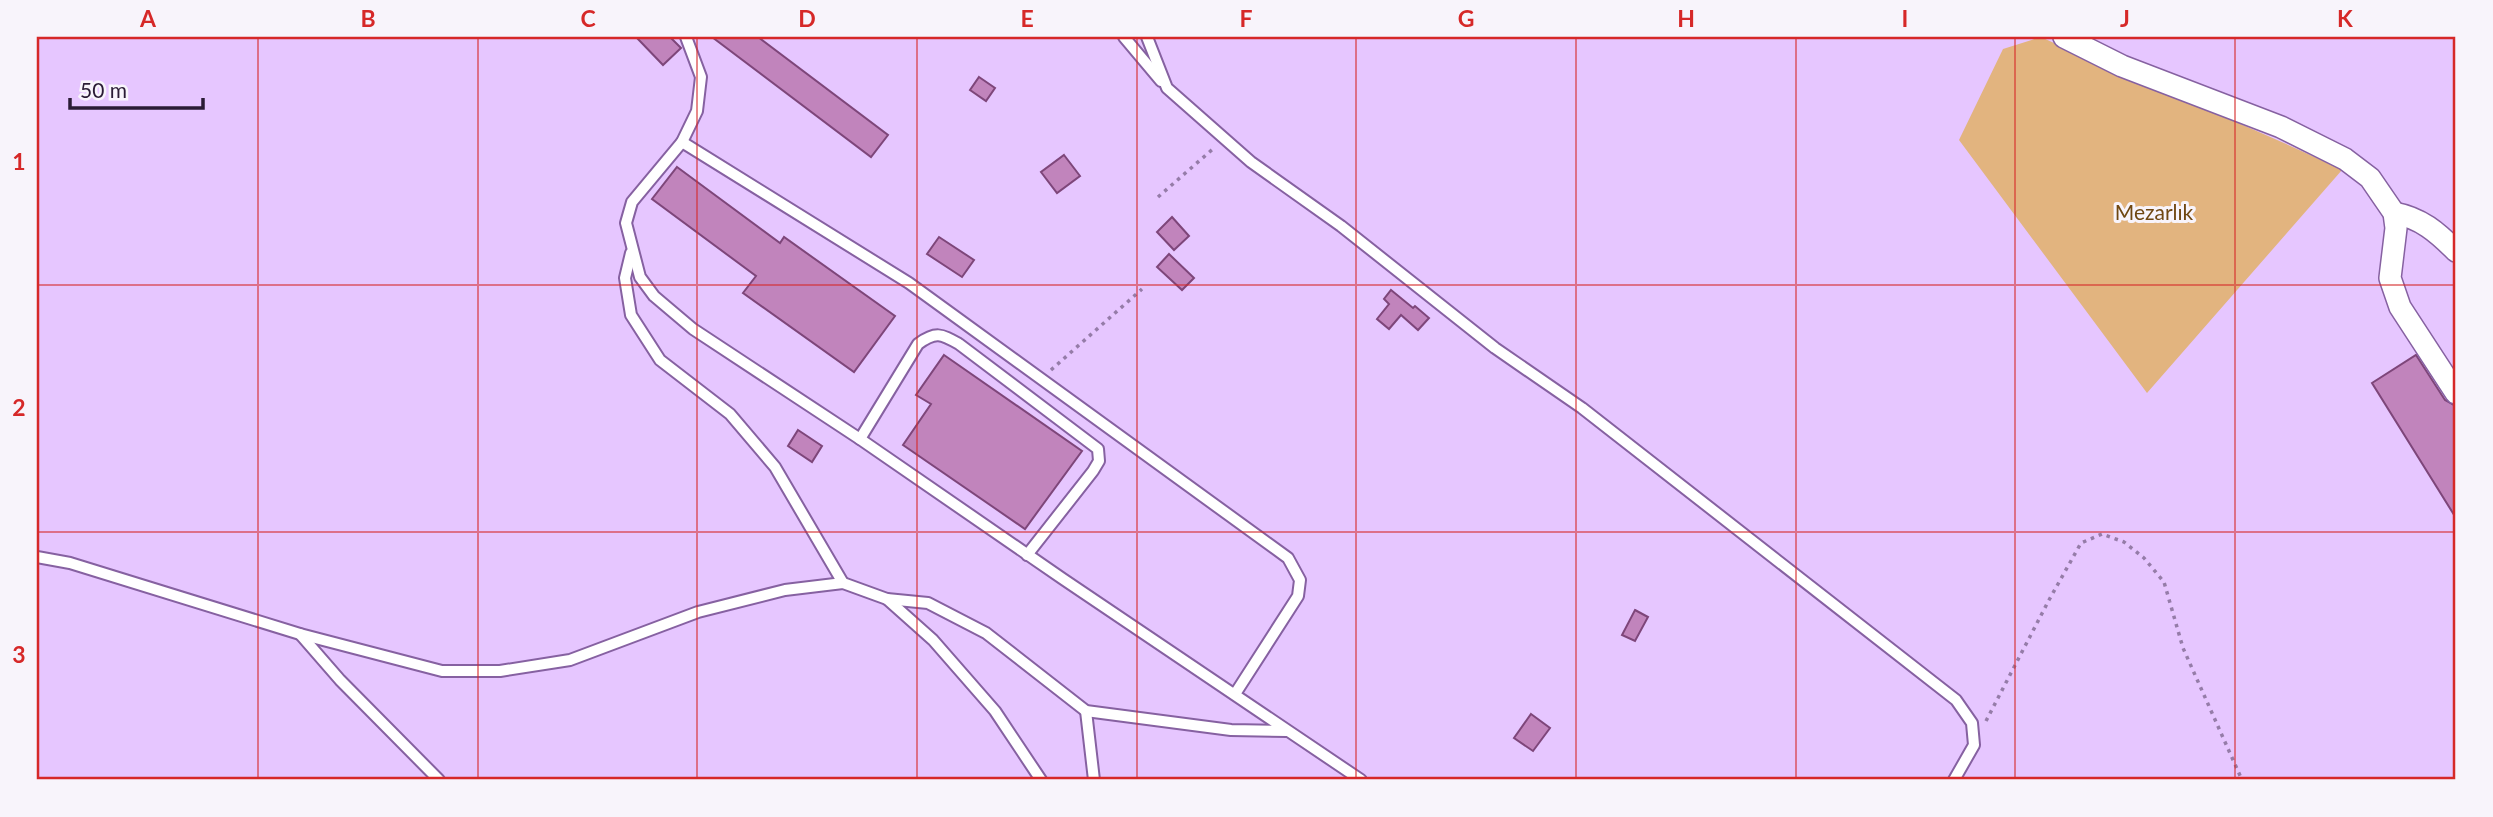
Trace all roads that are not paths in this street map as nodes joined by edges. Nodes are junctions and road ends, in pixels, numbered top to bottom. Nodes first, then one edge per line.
1 (686, 37) edge
2 (1124, 37) edge
3 (1147, 37) edge
4 (2064, 37) edge
5 (1167, 88) junction
6 (681, 142) junction
7 (2394, 213) junction
8 (631, 250) junction
9 (2456, 251) edge
10 (2456, 393) edge
11 (860, 439) junction
12 (1027, 555) junction
13 (37, 557) edge
14 (843, 583) junction
15 (887, 599) junction
16 (300, 634) junction
17 (1235, 694) junction
18 (1086, 711) junction
19 (1289, 731) junction
20 (439, 780) edge
21 (1041, 780) edge
22 (1094, 780) edge
23 (1361, 780) edge
24 (1954, 780) edge

1 - 6 lane
2 - 5 lane
3 - 5 lane
4 - 7 street
5 - 24 lane
6 - 8 lane
6 - 17 lane
7 - 9 street
7 - 10 street
8 - 11 lane
8 - 14 lane
11 - 12 lane
11 - 12 lane
12 - 17 lane
13 - 16 lane
14 - 15 lane
14 - 16 lane
15 - 18 lane
15 - 21 lane
16 - 20 lane
17 - 19 lane
18 - 19 lane
18 - 22 lane
19 - 23 lane

